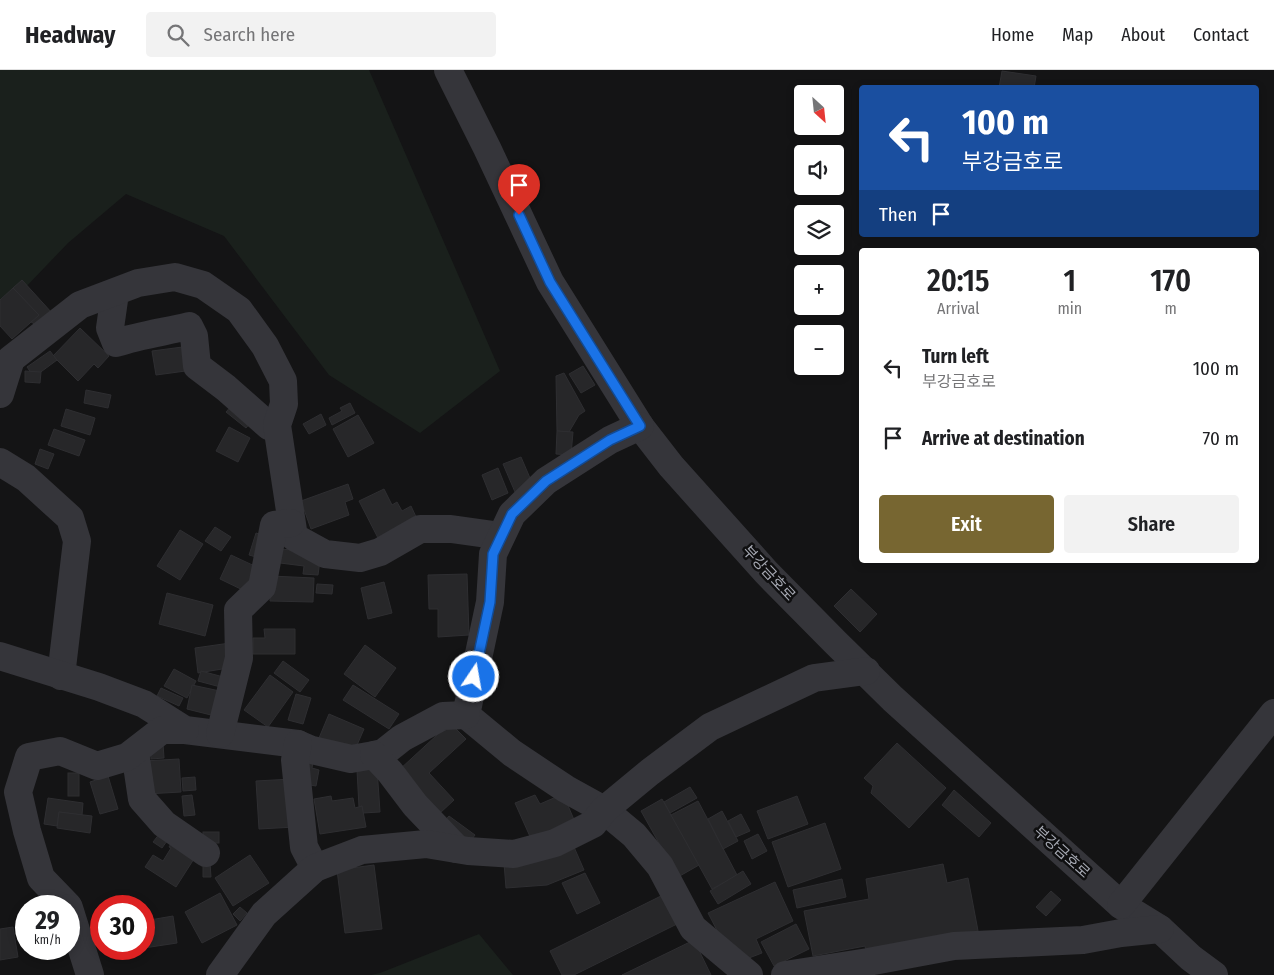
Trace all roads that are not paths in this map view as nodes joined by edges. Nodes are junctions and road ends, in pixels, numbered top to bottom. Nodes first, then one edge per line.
1 (448, 70) edge
2 (115, 293) junction
3 (0, 394) edge
4 (277, 425) junction
5 (640, 426) junction
6 (0, 462) edge
7 (291, 523) junction
8 (501, 536) junction
9 (0, 656) edge
10 (866, 671) junction
11 (61, 676) junction
12 (1274, 713) edge
13 (466, 715) junction
14 (185, 730) junction
15 (220, 734) junction
16 (298, 744) junction
17 (135, 752) junction
18 (374, 755) junction
19 (604, 810) junction
20 (457, 849) junction
21 (206, 853) dead end
22 (315, 868) junction
23 (57, 895) edge
24 (1121, 905) junction
25 (1160, 929) junction
26 (80, 944) edge
27 (90, 975) edge
28 (220, 975) edge
29 (750, 975) edge
30 (785, 975) edge
31 (1214, 975) edge

1 - 5 street, 부강금호로
2 - 3 street
2 - 4 street
2 - 4 street
4 - 7 street
5 - 8 street
5 - 10 street, 부강금호로
6 - 11 street
7 - 8 street
7 - 15 street
8 - 13 street
9 - 11 street
10 - 19 street
10 - 24 street, 부강금호로
11 - 14 street
12 - 24 street
13 - 18 street
13 - 19 street
14 - 15 street
14 - 17 street
15 - 16 street
16 - 18 street
16 - 22 street
17 - 21 street
17 - 23 street
18 - 20 street
19 - 20 street
19 - 29 street
20 - 22 street
22 - 28 street
24 - 25 street, 부강금호로
25 - 30 street
25 - 31 street, 부강금호로
26 - 27 street

